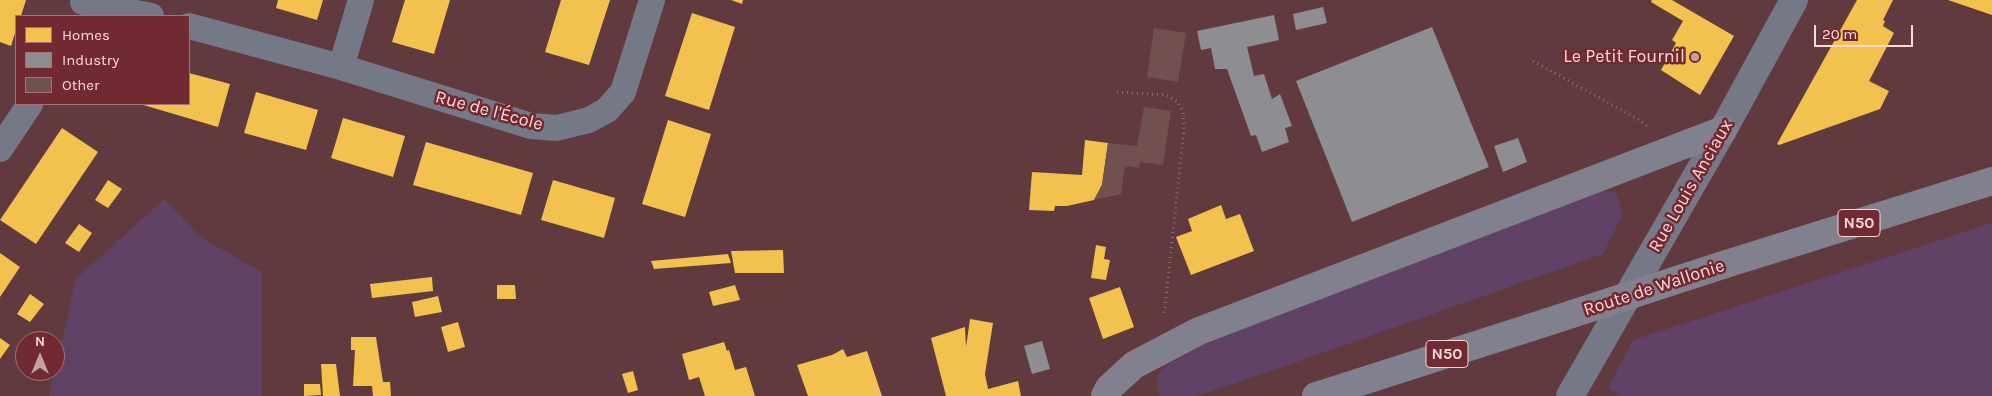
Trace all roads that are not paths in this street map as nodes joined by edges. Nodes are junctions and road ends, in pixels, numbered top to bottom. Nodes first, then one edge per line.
1 (361, 0) edge
2 (652, 0) edge
3 (1794, 0) edge
4 (81, 6) edge
5 (144, 15) edge
6 (190, 26) edge
7 (340, 67) junction
8 (29, 105) edge
9 (1723, 130) junction
10 (0, 149) edge
11 (1992, 181) edge
12 (1106, 396) edge
13 (1316, 396) edge
14 (1570, 396) edge

1 - 7 street
2 - 7 street, Rue de l'École
3 - 9 street, Rue Louis Anciaux
4 - 5 street
6 - 7 street, Rue de l'École
8 - 10 street
9 - 12 main road
9 - 14 street, Rue Louis Anciaux
11 - 13 main road, Route de Wallonie / N50, bridge

